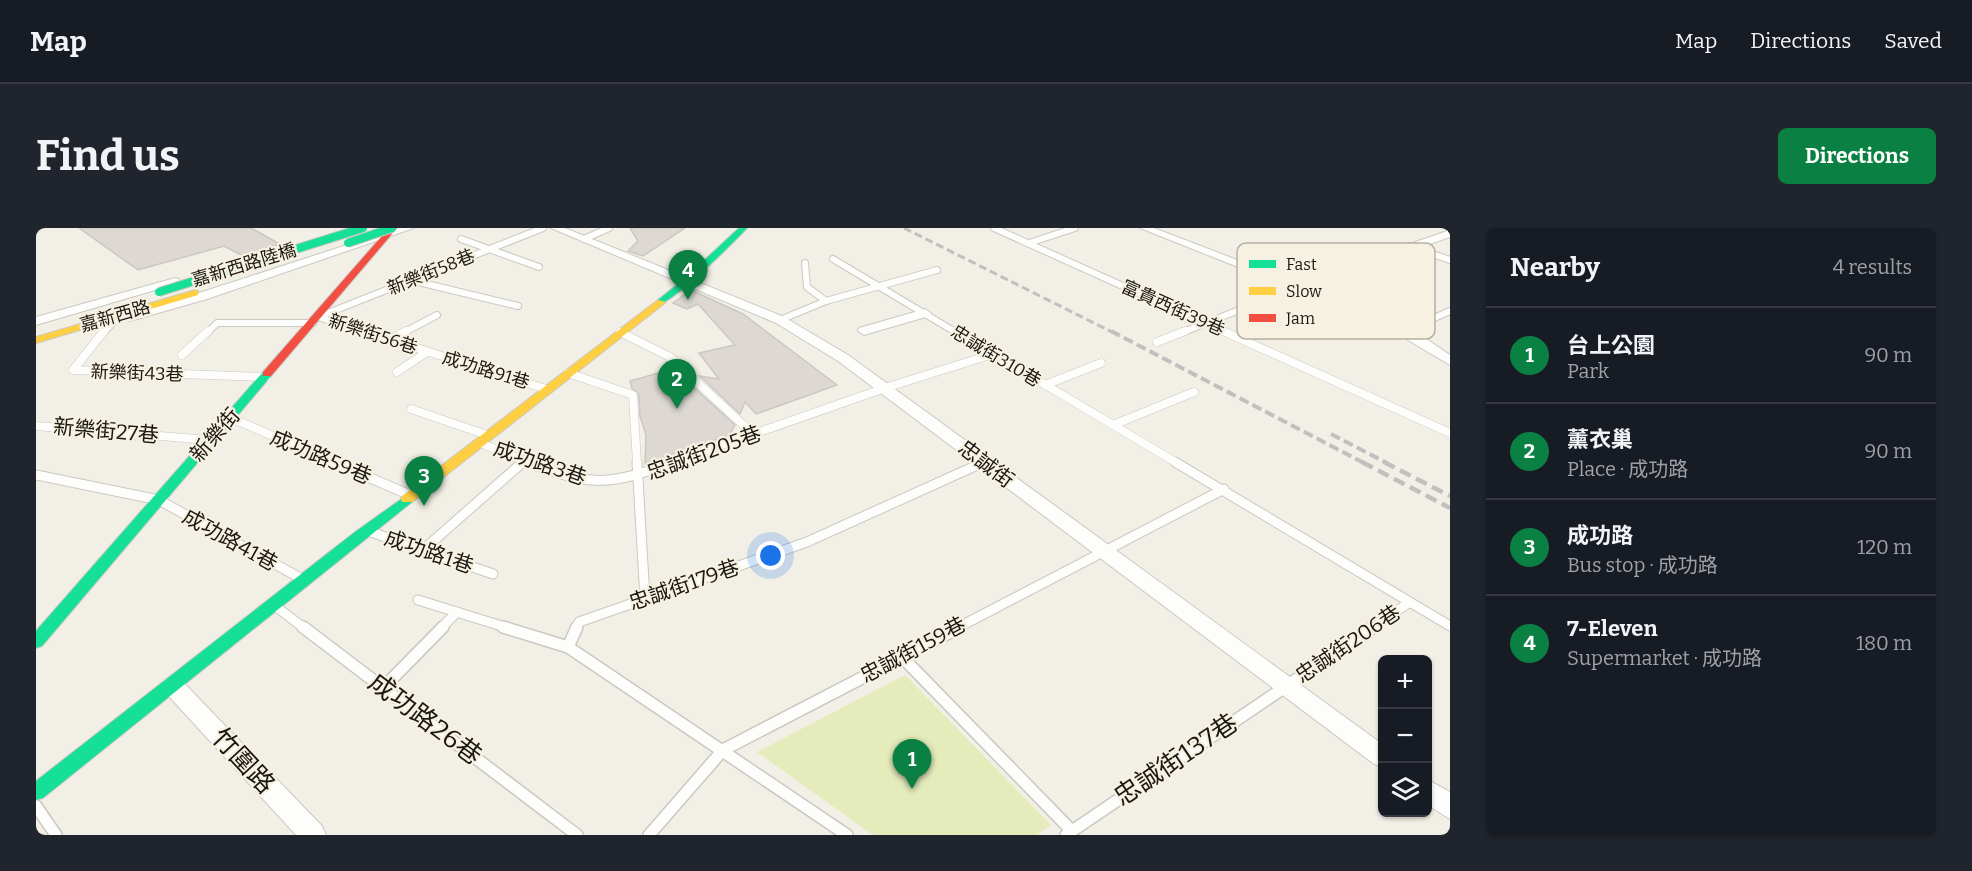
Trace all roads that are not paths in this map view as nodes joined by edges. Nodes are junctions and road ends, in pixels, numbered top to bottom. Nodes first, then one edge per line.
1 (346, 228) edge
2 (363, 228) edge
3 (409, 228) edge
4 (543, 228) edge
5 (556, 228) edge
6 (609, 228) edge
7 (743, 228) edge
8 (994, 228) edge
9 (1075, 228) edge
10 (1145, 228) edge
11 (391, 230) edge
12 (1450, 233) edge
13 (461, 239) dead end
14 (584, 239) junction
15 (1029, 243) junction
16 (1418, 243) edge
17 (489, 249) junction
18 (1435, 255) edge
19 (833, 259) dead end
20 (1450, 260) edge
21 (805, 262) dead end
22 (1237, 262) edge
23 (234, 263) junction
24 (539, 267) dead end
25 (937, 270) dead end
26 (259, 277) junction
27 (410, 280) junction
28 (687, 281) junction
29 (878, 286) junction
30 (159, 292) joint
31 (195, 293) joint
32 (826, 302) junction
33 (518, 306) dead end
34 (1237, 311) edge
35 (1450, 311) edge
36 (925, 313) junction
37 (437, 315) dead end
38 (1435, 318) edge
39 (316, 320) junction
40 (780, 320) junction
41 (115, 321) junction
42 (36, 323) edge
43 (1206, 323) junction
44 (864, 331) dead end
45 (620, 333) junction
46 (1237, 337) edge
47 (390, 339) junction
48 (1241, 339) edge
49 (1417, 339) edge
50 (36, 340) edge
51 (1157, 342) dead end
52 (36, 344) edge
53 (427, 352) junction
54 (993, 354) junction
55 (182, 356) dead end
56 (1450, 361) edge
57 (1101, 363) dead end
58 (397, 372) dead end
59 (568, 373) junction
60 (266, 377) junction
61 (1045, 385) junction
62 (885, 388) junction
63 (546, 389) junction
64 (1194, 392) dead end
65 (411, 409) dead end
66 (231, 417) junction
67 (1113, 425) junction
68 (36, 426) edge
69 (1450, 433) edge
70 (753, 434) junction
71 (482, 439) junction
72 (211, 440) junction
73 (526, 459) junction
74 (984, 462) junction
75 (36, 475) edge
76 (638, 475) junction
77 (1224, 489) junction
78 (411, 495) junction
79 (159, 500) junction
80 (365, 530) junction
81 (423, 550) junction
82 (1104, 551) junction
83 (493, 574) dead end
84 (302, 580) junction
85 (645, 599) junction
86 (418, 600) dead end
87 (1410, 602) junction
88 (273, 603) junction
89 (457, 612) junction
90 (1450, 626) edge
91 (36, 642) edge
92 (568, 647) junction
93 (902, 657) junction
94 (173, 686) junction
95 (1285, 686) junction
96 (383, 688) junction
97 (723, 750) junction
98 (1378, 753) edge
99 (36, 792) edge
100 (1432, 794) edge
101 (36, 806) edge
102 (1450, 807) edge
103 (1069, 833) edge
104 (56, 835) edge
105 (313, 835) edge
106 (577, 835) edge
107 (649, 835) edge
108 (847, 835) edge

1 - 23 street
2 - 30 street, 嘉新西路陸橋, bridge
3 - 11 street
4 - 17 lane, 新樂街58巷
5 - 14 street, 忠誠街
6 - 14 lane
7 - 28 street
8 - 15 lane, 富貴西街39巷
9 - 15 lane
10 - 22 street
11 - 26 street
11 - 31 street, 嘉新西路陸橋, bridge
11 - 39 street, 新樂街
12 - 16 street
13 - 17 lane
14 - 28 street, 忠誠街
15 - 43 lane, 富貴西街39巷
17 - 24 lane
17 - 27 lane, 新樂街58巷
18 - 20 lane
19 - 29 lane, 忠誠街310巷
21 - 32 lane
23 - 26 street
23 - 42 street
25 - 29 lane
26 - 41 street
27 - 33 lane
27 - 39 lane, 新樂街58巷
28 - 40 street, 忠誠街
28 - 45 street
29 - 32 lane
29 - 36 lane, 忠誠街310巷
30 - 42 street, 嘉新西路
31 - 50 street, 嘉新西路
32 - 40 lane
34 - 43 lane
35 - 38 lane
36 - 44 street
36 - 54 lane, 忠誠街310巷
37 - 47 lane
39 - 47 lane, 新樂街56巷
39 - 55 lane
39 - 60 street, 新樂街
40 - 62 street, 忠誠街
41 - 52 street
41 - 60 lane, 新樂街43巷
43 - 46 lane, 富貴西街39巷
43 - 51 lane
45 - 59 street
45 - 70 lane
47 - 53 lane, 新樂街56巷
48 - 69 lane, 富貴西街39巷
49 - 56 street
53 - 58 lane
53 - 63 lane, 成功路91巷
54 - 61 lane, 忠誠街310巷
54 - 62 lane, 忠誠街205巷
57 - 61 lane
59 - 63 street
59 - 76 lane
60 - 66 street, 新樂街
61 - 67 lane, 忠誠街310巷
62 - 70 lane, 忠誠街205巷
62 - 74 street, 忠誠街
63 - 71 street
64 - 67 lane
65 - 71 lane, 成功路3巷
66 - 72 street, 新樂街
66 - 78 lane, 成功路59巷
67 - 77 lane, 忠誠街310巷
68 - 72 lane, 新樂街27巷
70 - 76 lane, 忠誠街205巷
71 - 73 lane, 成功路3巷
71 - 78 street
72 - 79 street, 新樂街
73 - 76 lane, 成功路3巷
73 - 81 lane
74 - 82 street, 忠誠街
74 - 85 lane, 忠誠街179巷
75 - 79 lane, 成功路41巷
76 - 85 lane, 忠誠街205巷
77 - 82 lane, 忠誠街159巷
77 - 87 lane, 忠誠街310巷
78 - 80 street
79 - 84 lane, 成功路41巷
79 - 91 street, 新樂街
80 - 81 lane, 成功路1巷
80 - 84 street
81 - 83 lane, 成功路1巷
82 - 93 lane, 忠誠街159巷
82 - 95 street, 忠誠街
84 - 88 street
85 - 92 lane, 忠誠街179巷
86 - 89 lane
87 - 90 lane, 忠誠街310巷
87 - 95 lane, 忠誠街206巷
88 - 94 street
88 - 96 lane, 成功路26巷
89 - 92 lane
89 - 96 lane
92 - 97 lane
93 - 97 lane, 忠誠街159巷
93 - 103 lane
94 - 99 street
94 - 105 street, 竹圍路
95 - 98 street, 忠誠街
95 - 103 lane, 忠誠街137巷
96 - 106 lane, 成功路26巷
97 - 107 lane
97 - 108 lane
100 - 102 street
101 - 104 lane

